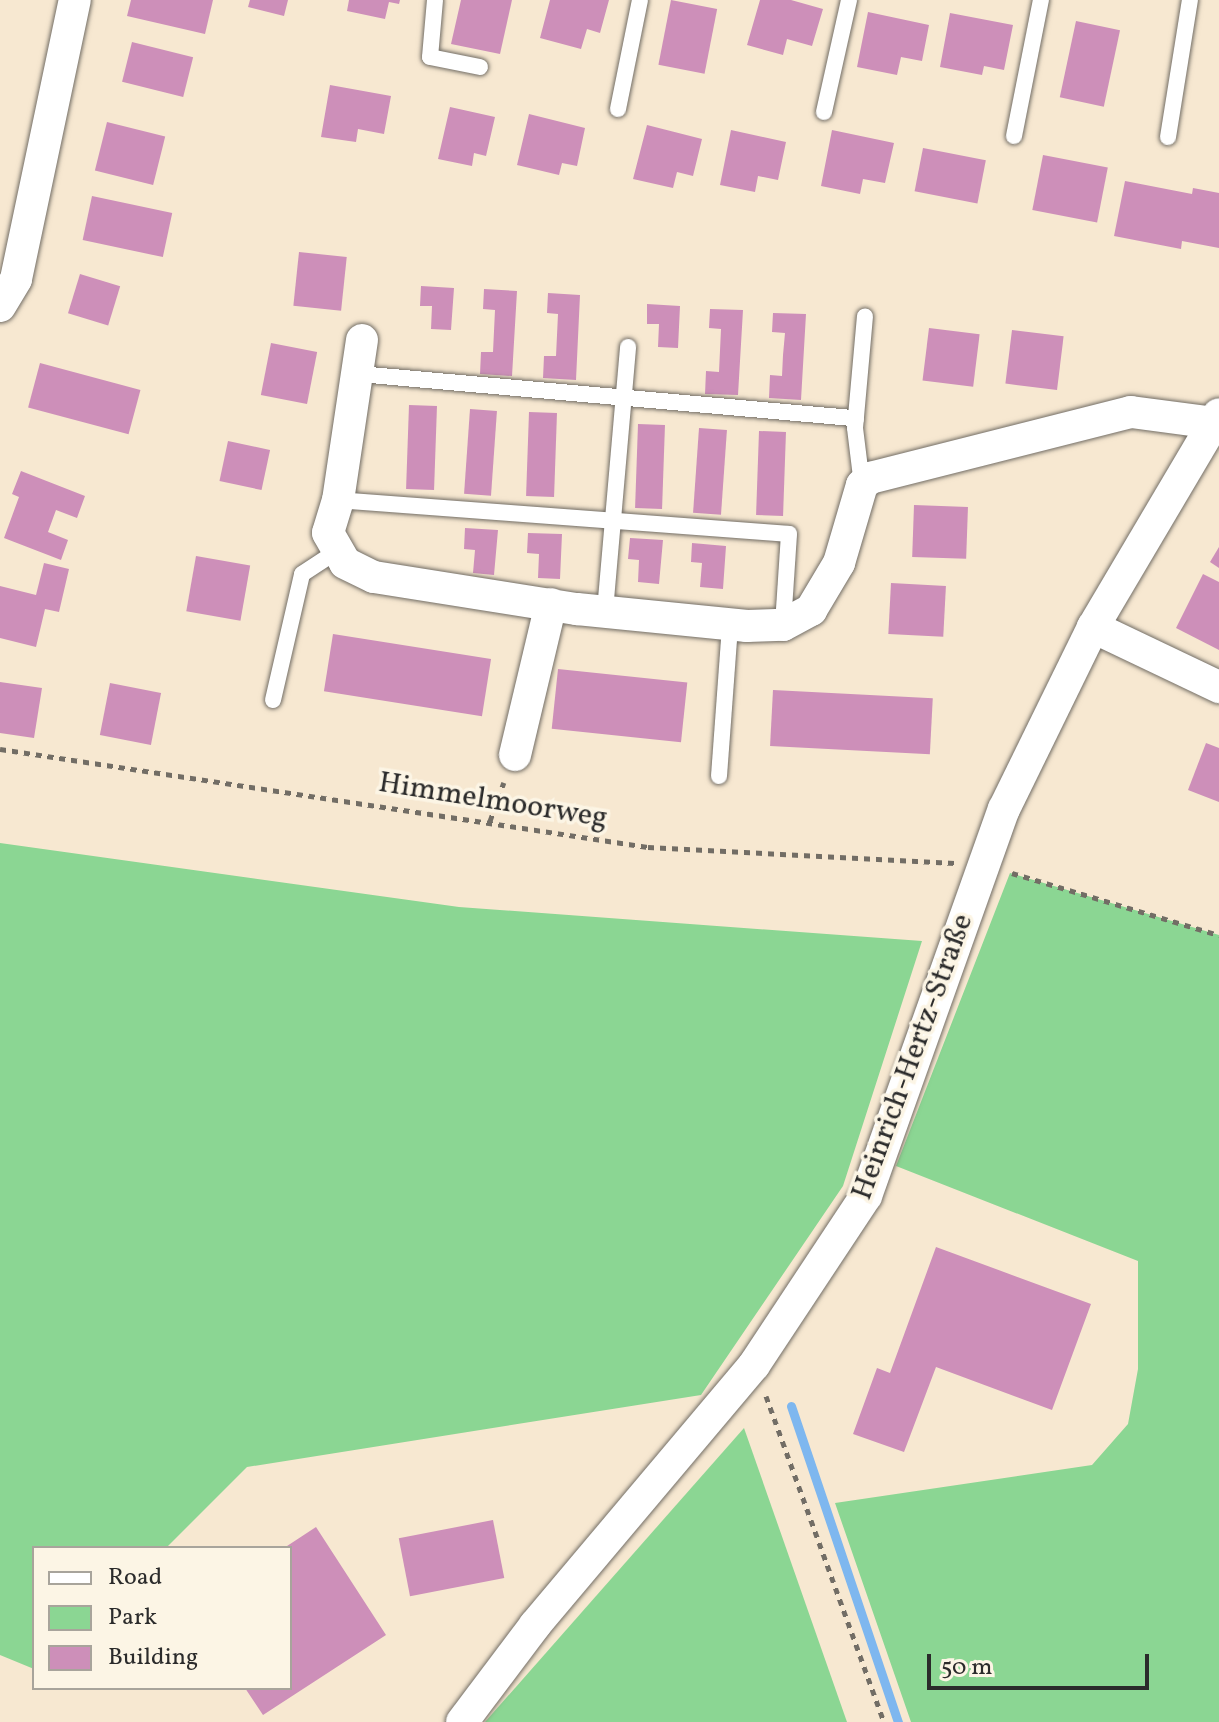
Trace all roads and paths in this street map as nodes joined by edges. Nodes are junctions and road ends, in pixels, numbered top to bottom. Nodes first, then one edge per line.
1 (75, 0) edge
2 (435, 0) edge
3 (640, 0) edge
4 (849, 0) edge
5 (1041, 0) edge
6 (1190, 0) edge
7 (480, 67) dead end
8 (618, 109) dead end
9 (824, 112) dead end
10 (1014, 136) dead end
11 (1168, 137) dead end
12 (0, 306) edge
13 (865, 316) dead end
14 (362, 340) dead end
15 (628, 347) dead end
16 (359, 374) junction
17 (624, 398) junction
18 (856, 418) junction
19 (1216, 418) edge
20 (862, 485) junction
21 (338, 500) junction
22 (613, 521) junction
23 (337, 551) junction
24 (551, 604) junction
25 (605, 611) junction
26 (730, 625) junction
27 (783, 625) junction
28 (1093, 627) junction
29 (1219, 687) edge
30 (273, 700) dead end
31 (0, 749) edge
32 (515, 755) joint
33 (719, 776) dead end
34 (489, 822) junction
35 (983, 865) junction
36 (1219, 935) edge
37 (754, 1365) junction
38 (462, 1722) edge
39 (884, 1722) edge

1 - 12 street
2 - 7 lane
3 - 8 lane
4 - 9 lane
5 - 10 lane
6 - 11 lane
13 - 18 lane
14 - 16 street
15 - 17 lane
16 - 17 lane
16 - 21 street
17 - 18 lane
17 - 22 lane
18 - 20 lane
19 - 20 street
19 - 28 street, Heinrich-Hertz-Straße
20 - 27 street
21 - 22 lane
21 - 23 street
22 - 25 lane
22 - 27 lane
23 - 24 street
23 - 30 lane
24 - 25 street
24 - 32 street
25 - 26 street
26 - 27 street
26 - 33 lane
28 - 29 street
28 - 35 street, Heinrich-Hertz-Straße
31 - 34 path, Himmelmoorweg
32 - 34 path
34 - 35 path, Himmelmoorweg
35 - 36 path, Himmelmoorweg
35 - 37 street, Heinrich-Hertz-Straße
37 - 38 street, Heinrich-Hertz-Straße
37 - 39 path

